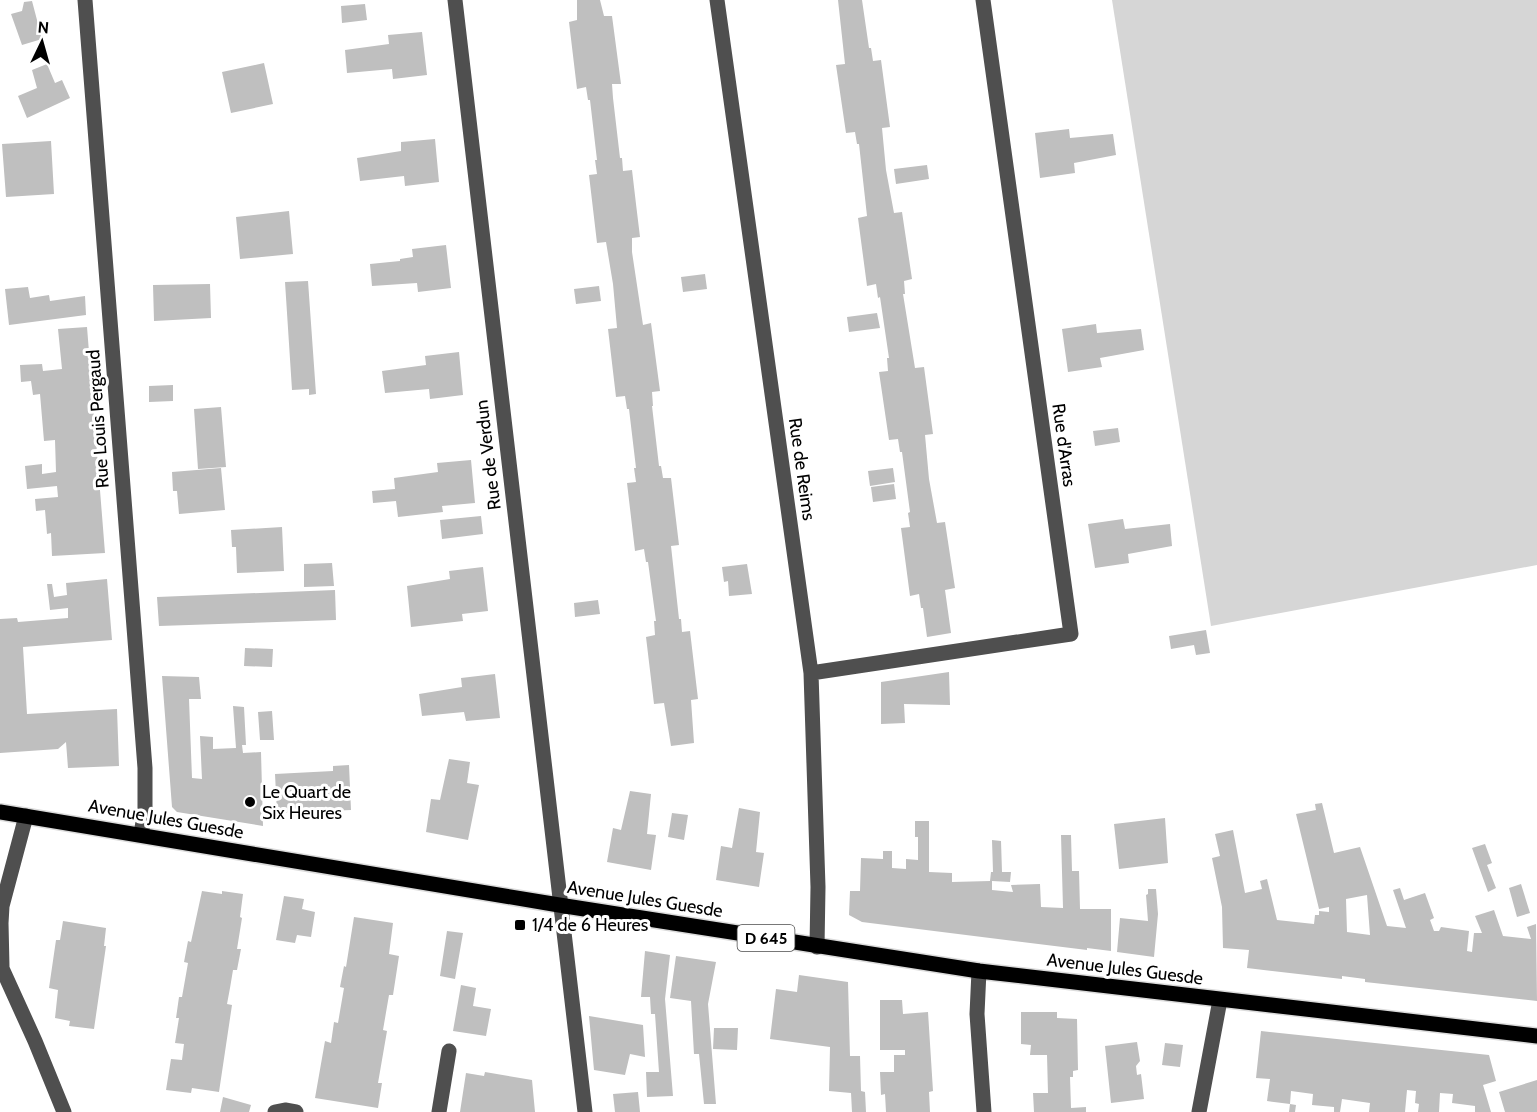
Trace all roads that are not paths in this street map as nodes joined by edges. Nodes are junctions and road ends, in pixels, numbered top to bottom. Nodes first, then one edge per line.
1 (85, 0) edge
2 (455, 0) edge
3 (717, 0) edge
4 (983, 0) edge
5 (811, 674) junction
6 (0, 812) edge
7 (26, 816) junction
8 (141, 834) junction
9 (559, 905) junction
10 (817, 947) junction
11 (1, 966) edge
12 (979, 971) junction
13 (1220, 1000) junction
14 (1537, 1036) edge
15 (449, 1051) dead end
16 (64, 1112) edge
17 (275, 1112) edge
18 (296, 1112) edge
19 (439, 1112) edge
20 (585, 1112) edge
21 (984, 1112) edge
22 (1199, 1112) edge

1 - 8 street, Rue Louis Pergaud
2 - 9 street, Rue de Verdun
3 - 5 street, Rue de Reims
4 - 5 street, Rue d'Arras
5 - 10 street, Rue de Reims
6 - 7 main road, Avenue Jules Guesde / D 645
7 - 8 main road, Avenue Jules Guesde / D 645
7 - 11 street
8 - 9 main road, Avenue Jules Guesde / D 645
9 - 10 main road, Avenue Jules Guesde / D 645
9 - 20 street, Rue de Verdun
10 - 12 main road, Avenue Jules Guesde / D 645
11 - 16 street
12 - 13 main road, Avenue Jules Guesde / D 645
12 - 21 street
13 - 14 main road, Avenue Jules Guesde / D 645
13 - 22 street
15 - 19 street
17 - 18 street

